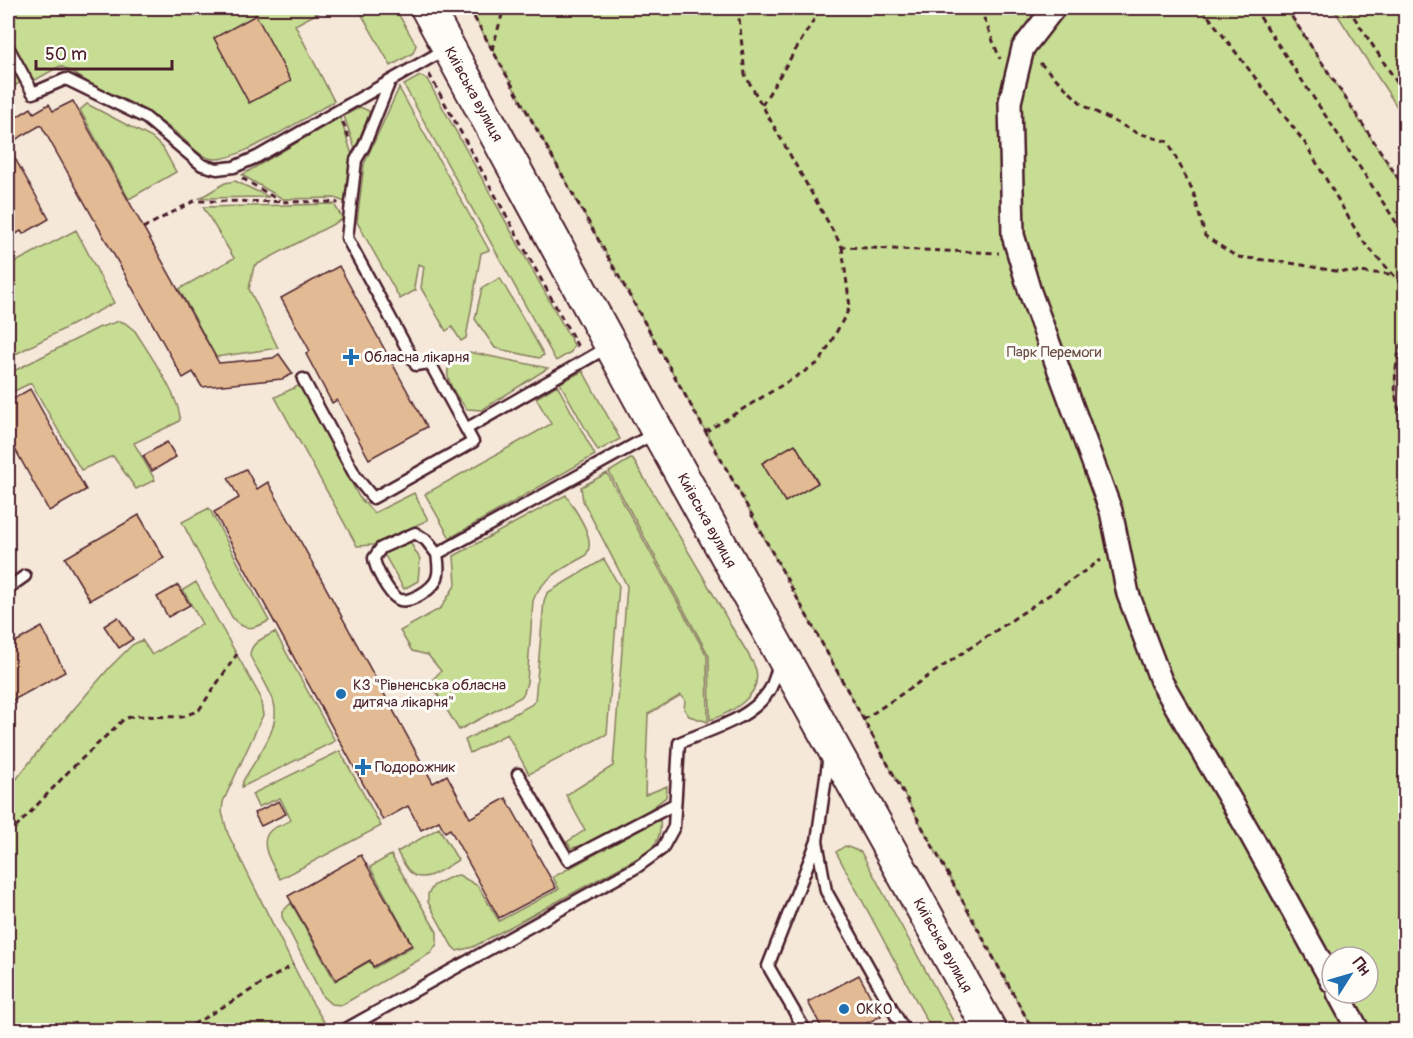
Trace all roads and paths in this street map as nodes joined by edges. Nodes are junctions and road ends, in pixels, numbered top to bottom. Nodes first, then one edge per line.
1 (427, 8) edge
2 (469, 8) edge
3 (504, 8) edge
4 (738, 8) edge
5 (821, 8) edge
6 (980, 8) edge
7 (1054, 8) edge
8 (1202, 8) edge
9 (1254, 8) edge
10 (1286, 8) edge
11 (1348, 8) edge
12 (8, 47) edge
13 (1023, 48) junction
14 (492, 50) junction
15 (437, 54) junction
16 (390, 81) junction
17 (1014, 84) junction
18 (1406, 96) edge
19 (762, 105) junction
20 (339, 110) junction
21 (356, 160) junction
22 (225, 168) junction
23 (1406, 190) edge
24 (282, 201) junction
25 (351, 218) junction
26 (143, 228) dead end
27 (1406, 237) edge
28 (842, 248) junction
29 (1018, 254) junction
30 (1392, 274) junction
31 (1406, 289) edge
32 (1406, 334) edge
33 (598, 353) junction
34 (303, 380) dead end
35 (1406, 419) edge
36 (466, 429) junction
37 (658, 432) junction
38 (705, 432) junction
39 (1119, 548) junction
40 (437, 554) junction
41 (25, 576) dead end
42 (8, 588) edge
43 (237, 654) dead end
44 (783, 655) junction
45 (863, 720) junction
46 (831, 743) junction
47 (518, 774) dead end
48 (675, 804) junction
49 (8, 836) edge
50 (817, 841) junction
51 (1320, 960) edge
52 (293, 964) dead end
53 (1344, 1005) edge
54 (184, 1030) edge
55 (344, 1030) edge
56 (806, 1030) edge
57 (904, 1030) edge
58 (990, 1030) edge
59 (1033, 1030) edge
60 (1358, 1030) edge

1 - 15 main road, Київська вулиця
2 - 14 path
3 - 14 path
4 - 19 path
5 - 19 path
6 - 17 path
7 - 13 street
8 - 30 path
9 - 27 path
10 - 23 path
11 - 18 path
12 - 22 lane
13 - 17 street
13 - 30 path
14 - 38 path
15 - 16 lane
15 - 33 main road, Київська вулиця
15 - 33 path
16 - 20 lane
16 - 21 lane
17 - 29 street
19 - 28 path
20 - 21 path
20 - 22 lane
21 - 25 lane
22 - 24 path
24 - 25 path
24 - 26 path
25 - 36 lane
28 - 29 path
28 - 38 path
29 - 39 street
30 - 31 path
32 - 35 path
33 - 36 lane
33 - 37 main road, Київська вулиця
34 - 36 lane
37 - 40 lane
37 - 44 main road, Київська вулиця
38 - 45 path
39 - 45 path
39 - 51 street
40 - 40 lane
41 - 42 lane
43 - 49 path
44 - 46 main road, Київська вулиця
44 - 48 lane
45 - 59 path
46 - 50 lane
46 - 58 main road, Київська вулиця
47 - 48 lane
48 - 55 lane
50 - 56 lane
50 - 57 lane
52 - 54 path
53 - 60 street

